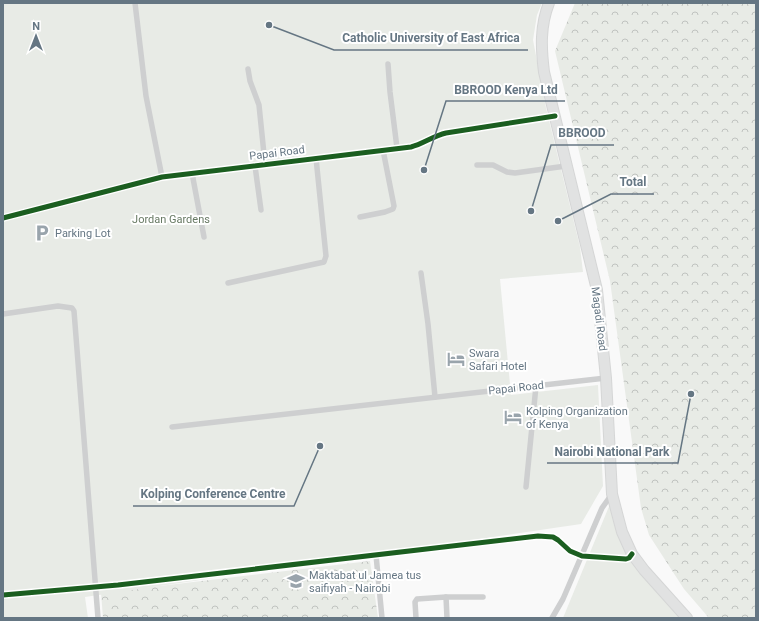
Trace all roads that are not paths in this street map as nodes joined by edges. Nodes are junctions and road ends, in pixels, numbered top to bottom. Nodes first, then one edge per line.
1 (135, 3) edge
2 (549, 3) edge
3 (388, 64) dead end
4 (248, 69) dead end
5 (555, 116) junction
6 (397, 148) junction
7 (383, 150) junction
8 (316, 158) junction
9 (265, 164) junction
10 (477, 165) dead end
11 (255, 166) junction
12 (566, 166) junction
13 (192, 173) junction
14 (162, 177) junction
15 (261, 210) dead end
16 (360, 217) dead end
17 (3, 218) edge
18 (204, 237) dead end
19 (421, 273) dead end
20 (228, 283) dead end
21 (3, 314) edge
22 (606, 378) junction
23 (536, 386) junction
24 (436, 397) junction
25 (172, 427) dead end
26 (526, 486) dead end
27 (612, 494) junction
28 (632, 554) junction
29 (376, 555) junction
30 (582, 556) junction
31 (96, 588) junction
32 (3, 594) edge
33 (446, 597) junction
34 (483, 597) dead end
35 (98, 618) edge
36 (382, 618) edge
37 (416, 618) edge
38 (447, 618) edge
39 (552, 618) edge
40 (687, 618) edge

1 - 14 street
2 - 5 highway, Magadi Road
3 - 6 street
4 - 9 street
5 - 6 street, Papai Road
5 - 12 highway, Magadi Road
6 - 7 street, Papai Road
7 - 8 street, Papai Road
7 - 16 street
8 - 9 street, Papai Road
8 - 20 street
9 - 11 street, Papai Road
10 - 12 street
11 - 13 street, Papai Road
11 - 15 street
12 - 22 highway, Magadi Road
13 - 14 street, Papai Road
13 - 18 street
14 - 17 street, Papai Road
19 - 24 street
21 - 31 street
22 - 23 street, Papai Road
22 - 27 highway, Magadi Road
23 - 24 street, Papai Road
23 - 26 street
24 - 25 street, Papai Road
27 - 28 highway, Magadi Road
27 - 30 street
28 - 30 street
28 - 40 highway, Magadi Road
29 - 30 street
29 - 31 street
29 - 36 street
30 - 39 street
31 - 32 street
31 - 35 street
33 - 34 street
33 - 37 street
33 - 38 street

